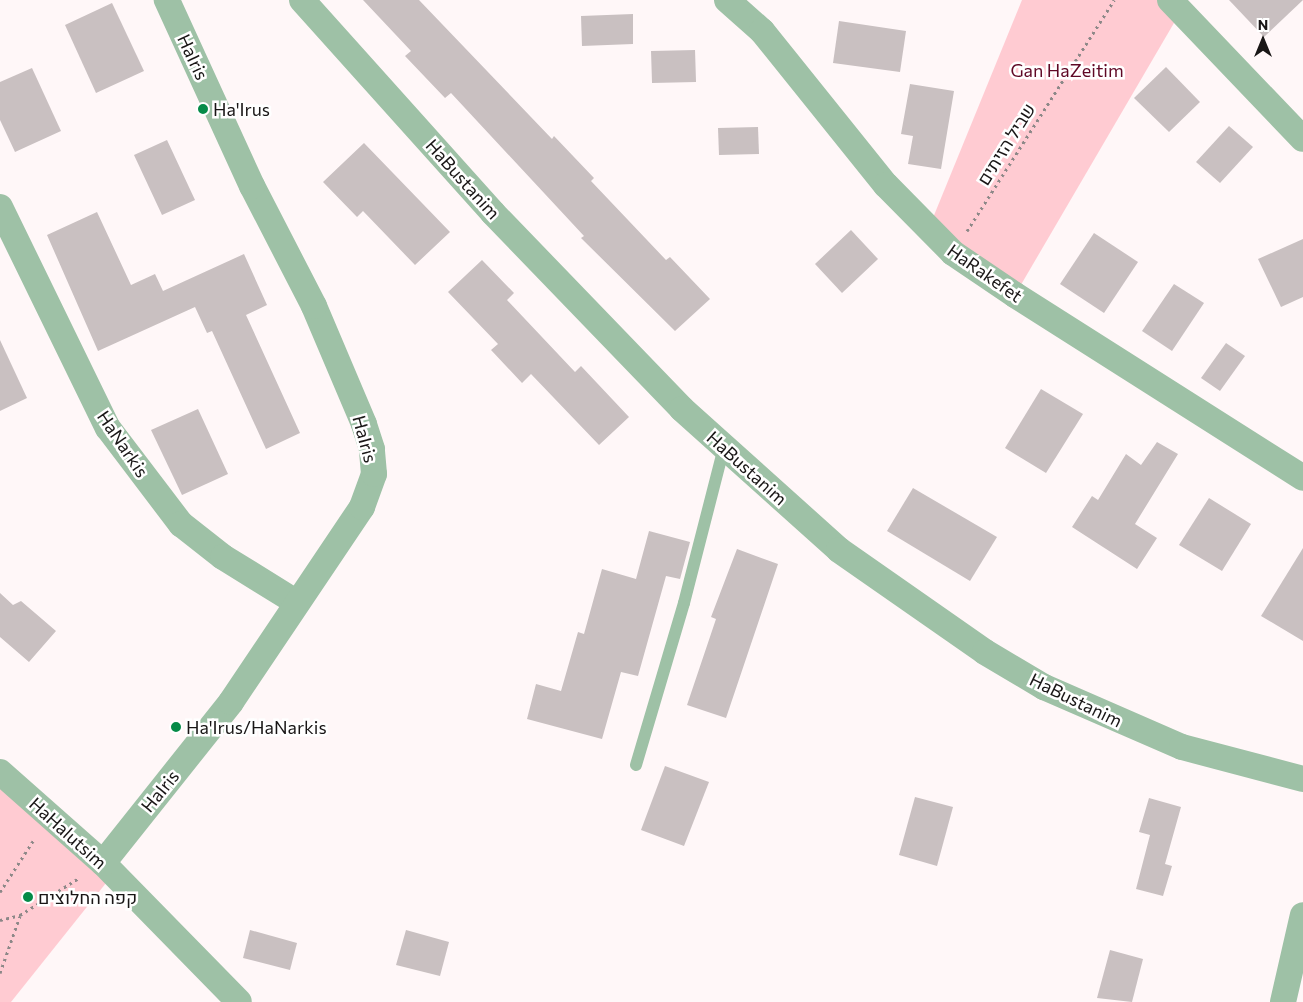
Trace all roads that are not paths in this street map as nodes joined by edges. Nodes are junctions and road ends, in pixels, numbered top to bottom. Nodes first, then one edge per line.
1 (167, 0) edge
2 (302, 0) edge
3 (727, 0) edge
4 (1170, 0) edge
5 (1303, 139) edge
6 (0, 207) edge
7 (724, 447) junction
8 (1303, 478) edge
9 (296, 602) junction
10 (636, 766) dead end
11 (0, 772) edge
12 (1303, 779) edge
13 (102, 863) junction
14 (1303, 916) edge
15 (239, 1002) edge
16 (1283, 1002) edge

1 - 9 street, HaIris
2 - 7 street, HaBustanim
3 - 8 street, HaRakefet
4 - 5 street
6 - 9 street, HaNarkis
7 - 10 lane
7 - 12 street, HaBustanim
9 - 13 street, HaIris
11 - 13 street, HaHalutsim
13 - 15 street, HaHalutsim
14 - 16 street

